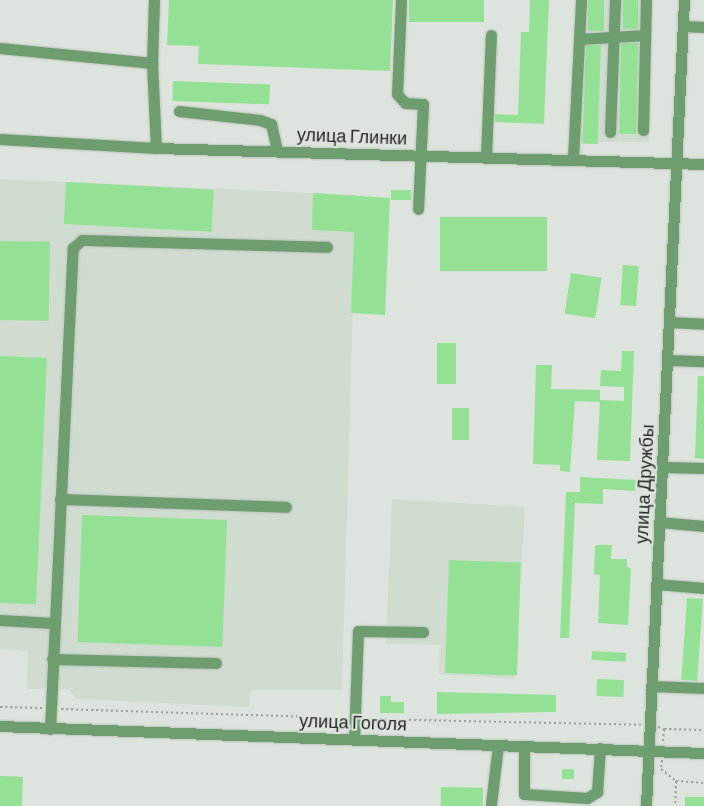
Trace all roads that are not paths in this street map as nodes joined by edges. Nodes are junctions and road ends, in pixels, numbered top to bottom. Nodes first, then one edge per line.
1 (154, 0) edge
2 (401, 0) edge
3 (581, 0) edge
4 (615, 0) edge
5 (646, 0) edge
6 (684, 0) edge
7 (683, 26) junction
8 (704, 27) edge
9 (614, 34) junction
10 (490, 35) dead end
11 (645, 35) junction
12 (579, 38) junction
13 (0, 48) edge
14 (152, 63) junction
15 (179, 112) dead end
16 (643, 130) dead end
17 (610, 132) dead end
18 (0, 139) edge
19 (156, 148) junction
20 (277, 151) junction
21 (420, 155) junction
22 (486, 157) junction
23 (573, 159) junction
24 (677, 163) junction
25 (704, 164) edge
26 (418, 209) dead end
27 (327, 247) dead end
28 (669, 322) junction
29 (704, 324) edge
30 (668, 360) junction
31 (704, 361) edge
32 (662, 467) junction
33 (704, 468) edge
34 (60, 498) junction
35 (286, 507) dead end
36 (660, 522) junction
37 (704, 526) edge
38 (656, 584) junction
39 (704, 588) edge
40 (0, 620) edge
41 (54, 623) junction
42 (423, 632) dead end
43 (52, 659) junction
44 (216, 663) dead end
45 (652, 686) junction
46 (704, 688) edge
47 (0, 726) edge
48 (50, 729) junction
49 (354, 740) junction
50 (498, 745) junction
51 (524, 746) junction
52 (600, 748) junction
53 (649, 750) junction
54 (704, 753) edge
55 (597, 792) junction
56 (524, 800) edge
57 (492, 804) dead end
58 (596, 806) edge
59 (646, 806) edge

1 - 14 street
2 - 21 street
3 - 12 street
4 - 9 street
5 - 11 street
6 - 7 street, улица Дружбы
7 - 8 street
7 - 24 street, улица Дружбы
9 - 11 street
9 - 12 street
9 - 17 street
10 - 22 street
11 - 16 street
12 - 23 street
13 - 14 street
14 - 19 street
15 - 20 street
18 - 19 street, улица Глинки
19 - 20 street, улица Глинки
20 - 21 street, улица Глинки
21 - 22 street, улица Глинки
21 - 26 street
22 - 23 street, улица Глинки
23 - 24 street, улица Глинки
24 - 25 street, улица Глинки
24 - 28 street, улица Дружбы
27 - 34 street
28 - 29 street
28 - 30 street, улица Дружбы
30 - 31 street
30 - 32 street, улица Дружбы
32 - 33 street
32 - 36 street, улица Дружбы
34 - 35 street
34 - 41 street
36 - 37 street
36 - 38 street, улица Дружбы
38 - 39 street
38 - 45 street, улица Дружбы
40 - 41 street
41 - 43 street
42 - 49 street
43 - 44 street
43 - 48 street
45 - 46 street
45 - 53 street, улица Дружбы
47 - 48 street, улица Гоголя
48 - 49 street, улица Гоголя
49 - 50 street, улица Гоголя
50 - 51 street, улица Гоголя
50 - 57 street
51 - 52 street, улица Гоголя
51 - 56 street
52 - 53 street, улица Гоголя
52 - 55 street
53 - 54 street, улица Гоголя
53 - 59 street, улица Дружбы
55 - 56 street
55 - 58 street

